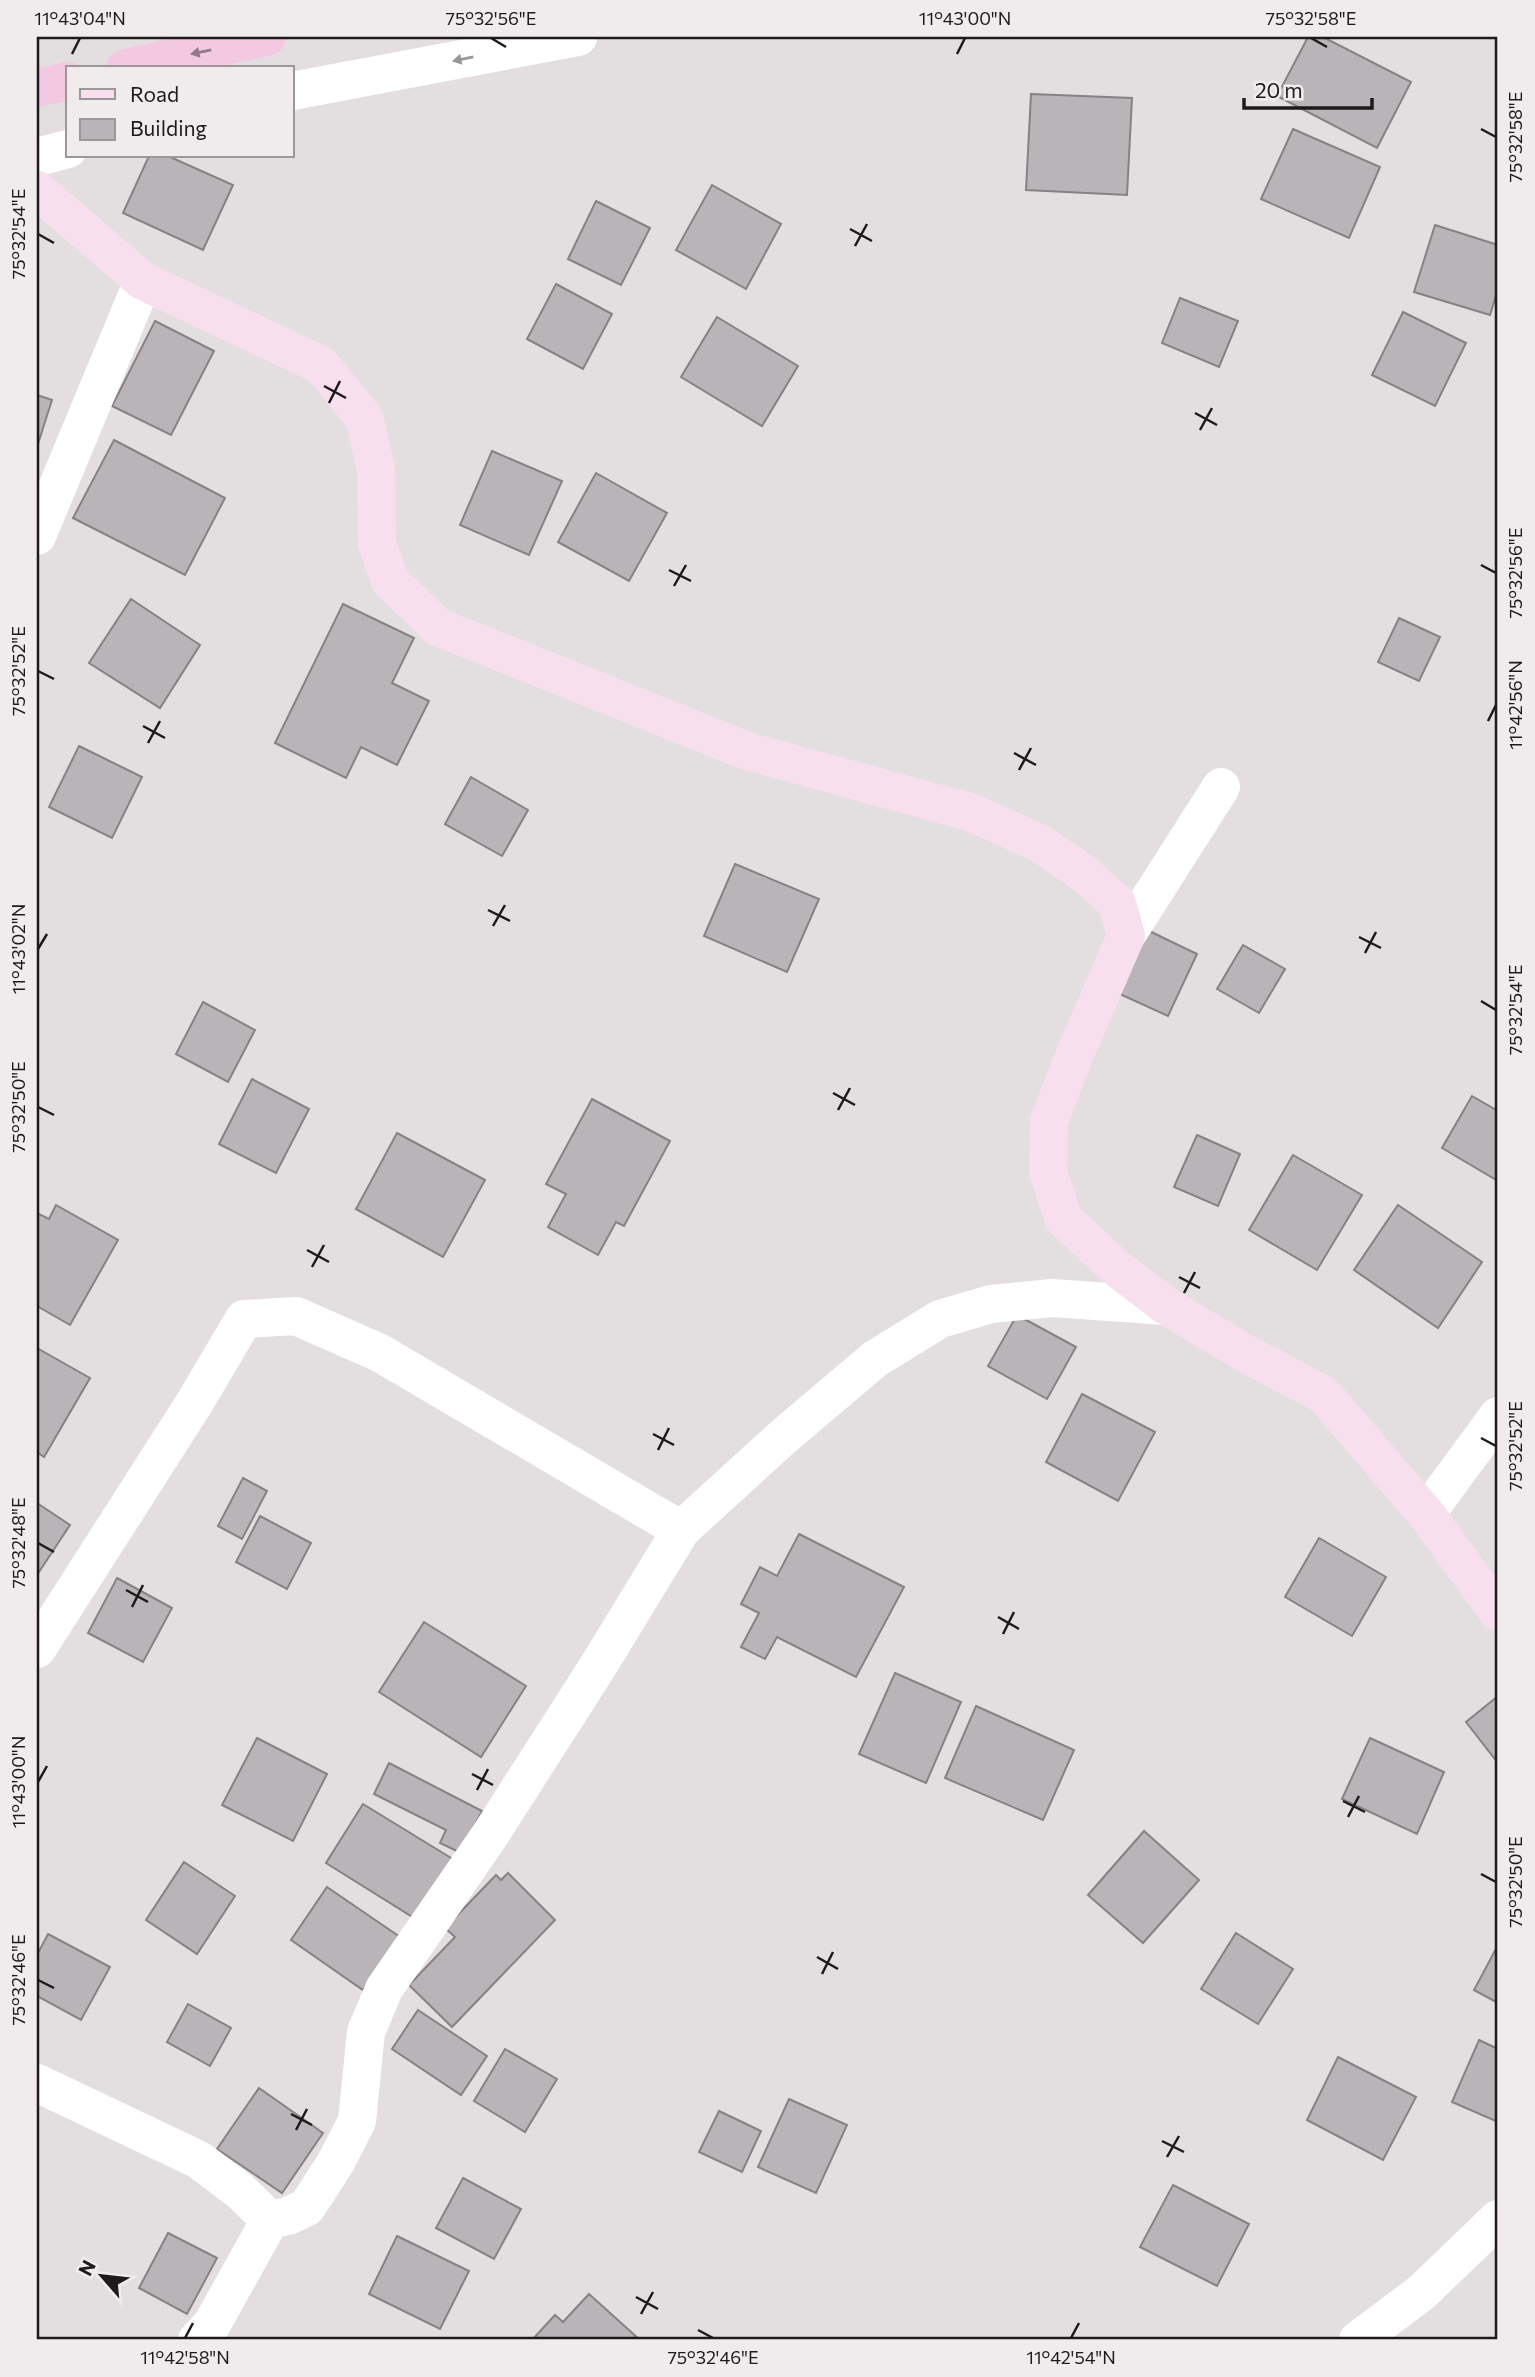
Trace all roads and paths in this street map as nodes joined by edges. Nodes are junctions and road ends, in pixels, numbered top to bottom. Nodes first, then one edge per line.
1 (267, 37) edge
2 (578, 37) edge
3 (134, 66) edge
4 (66, 81) edge
5 (37, 88) edge
6 (294, 91) edge
7 (66, 150) edge
8 (37, 158) edge
9 (37, 190) edge
10 (143, 281) junction
11 (37, 536) edge
12 (1221, 787) dead end
13 (1126, 936) junction
14 (1166, 1306) junction
15 (1498, 1416) edge
16 (1426, 1514) junction
17 (681, 1530) junction
18 (1498, 1612) edge
19 (37, 1649) edge
20 (37, 2083) edge
21 (1498, 2219) edge
22 (270, 2220) junction
23 (197, 2340) edge
24 (1358, 2340) edge

1 -> 3 highway
2 -> 6 street
4 - 5 highway
7 - 8 street
9 - 10 main road
10 - 11 street
10 - 13 main road
12 - 13 street
13 - 14 main road
14 - 16 main road
14 - 17 street
15 - 16 street
16 - 18 main road
17 - 19 street
17 - 22 street
20 - 22 street
21 - 24 street
22 - 23 street

